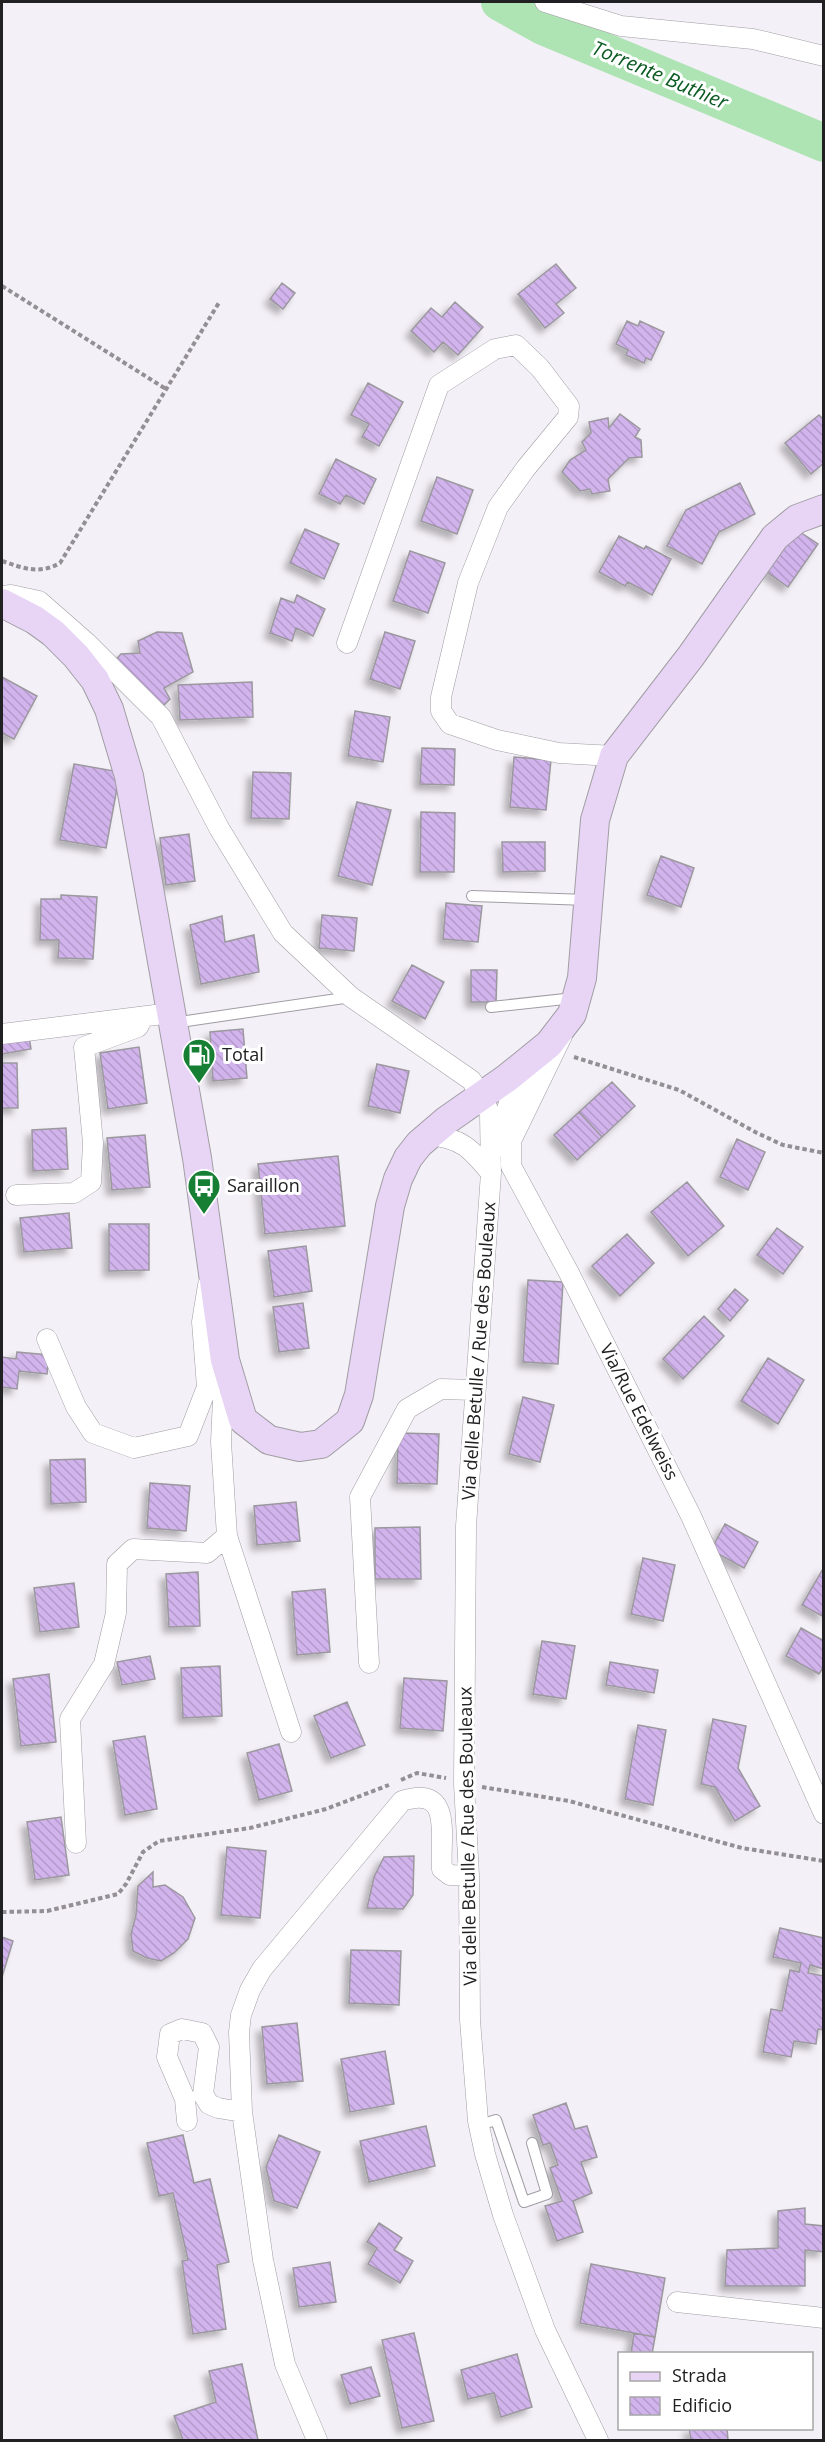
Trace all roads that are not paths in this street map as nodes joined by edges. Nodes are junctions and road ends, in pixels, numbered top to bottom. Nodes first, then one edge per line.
1 (545, 2) edge
2 (824, 56) edge
3 (824, 509) edge
4 (2, 596) edge
5 (2, 603) edge
6 (347, 643) dead end
7 (614, 756) junction
8 (472, 896) dead end
9 (588, 900) junction
10 (351, 997) junction
11 (574, 1005) junction
12 (491, 1007) dead end
13 (142, 1017) junction
14 (172, 1018) junction
15 (2, 1034) edge
16 (527, 1062) junction
17 (482, 1096) junction
18 (429, 1135) junction
19 (491, 1173) junction
20 (16, 1195) dead end
21 (211, 1264) junction
22 (47, 1340) dead end
23 (225, 1360) junction
24 (474, 1390) junction
25 (226, 1536) junction
26 (369, 1663) dead end
27 (291, 1732) dead end
28 (824, 1814) edge
29 (76, 1843) dead end
30 (469, 1876) junction
31 (242, 2112) junction
32 (187, 2121) dead end
33 (479, 2125) junction
34 (532, 2143) dead end
35 (677, 2302) dead end
36 (824, 2318) edge
37 (317, 2440) edge
38 (598, 2440) edge

1 - 2 street
3 - 7 main road
4 - 10 street
5 - 14 main road
6 - 7 street
7 - 9 main road
8 - 9 lane
9 - 11 main road
10 - 14 lane
10 - 17 street
11 - 12 lane
11 - 16 main road
11 - 28 street, Via/Rue Edelweiss
13 - 14 street
13 - 15 street
13 - 20 street
14 - 21 main road
16 - 17 main road
16 - 19 street
17 - 18 main road
17 - 19 street
18 - 19 street
18 - 23 main road
19 - 24 street, Via delle Betulle / Rue des Bouleaux
21 - 22 street
21 - 23 main road
23 - 25 street
24 - 26 street
24 - 30 street, Via delle Betulle / Rue des Bouleaux
25 - 27 street
25 - 29 street
30 - 31 street
30 - 33 street, Via delle Betulle / Rue des Bouleaux
31 - 32 street
31 - 37 street
33 - 34 lane
33 - 38 street, Via delle Betulle / Rue des Bouleaux
35 - 36 street

